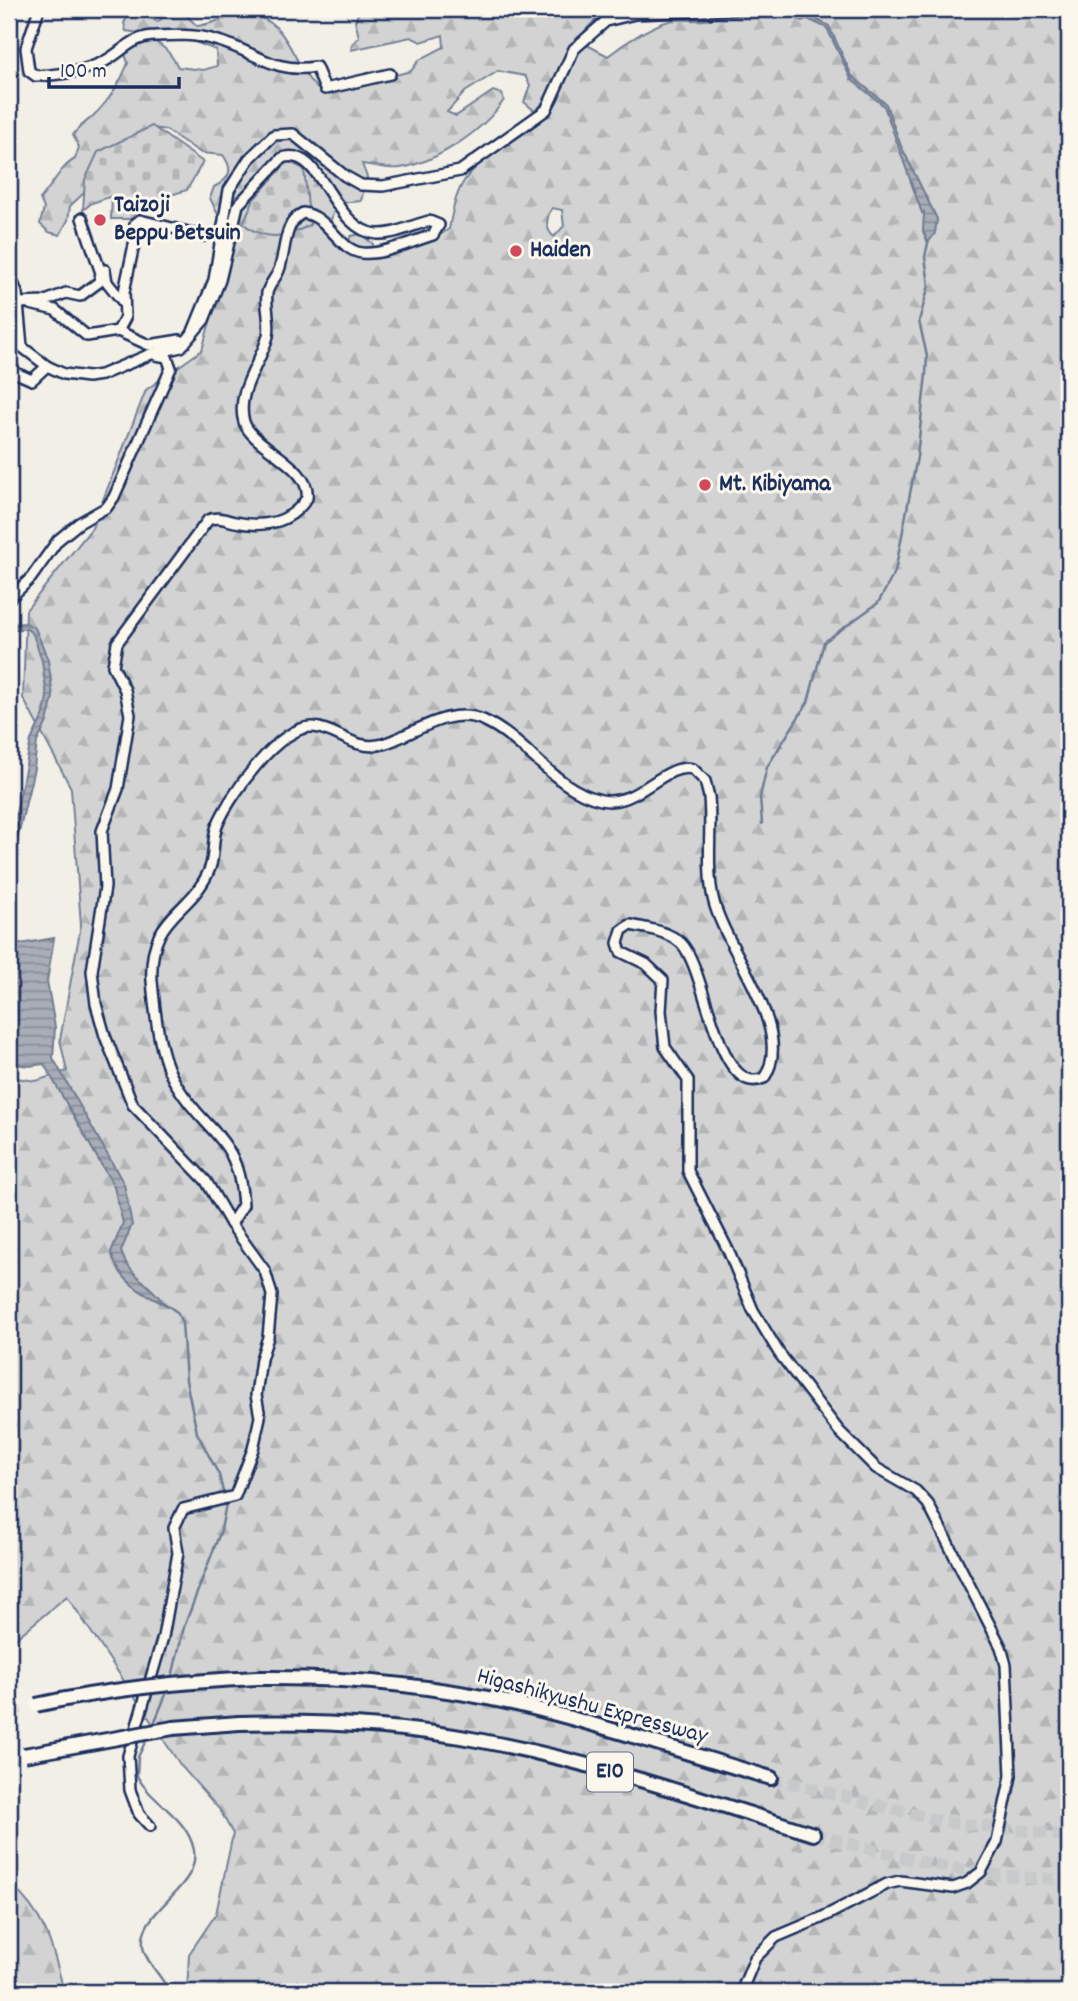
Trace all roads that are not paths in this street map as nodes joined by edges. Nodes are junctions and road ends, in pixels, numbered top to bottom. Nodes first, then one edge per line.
1 (39, 9) edge
2 (749, 9) edge
3 (390, 74) dead end
4 (82, 218) dead end
5 (204, 236) dead end
6 (99, 265) junction
7 (9, 272) edge
8 (124, 302) junction
9 (30, 303) junction
10 (19, 304) junction
11 (9, 314) edge
12 (118, 331) junction
13 (192, 334) junction
14 (185, 343) junction
15 (151, 354) junction
16 (47, 366) junction
17 (10, 367) edge
18 (9, 599) edge
19 (231, 1224) junction
20 (30, 1706) tunnel mouth
21 (20, 1756) dead end
22 (771, 1778) tunnel mouth
23 (150, 1826) dead end
24 (813, 1834) tunnel mouth
25 (741, 1992) edge

1 - 3 street
2 - 13 street
4 - 6 street
5 - 8 street
6 - 8 street
6 - 9 street
7 - 10 street
8 - 12 street
9 - 10 street
9 - 12 street
10 - 11 street
10 - 16 street
12 - 14 street
13 - 14 street
13 - 19 street
14 - 15 street
15 - 16 street
15 - 18 street
16 - 17 street
19 - 23 street
19 - 25 street
20 - 22 highway, Higashikyushu Expressway / E10, bridge
21 - 24 highway, E10, bridge

